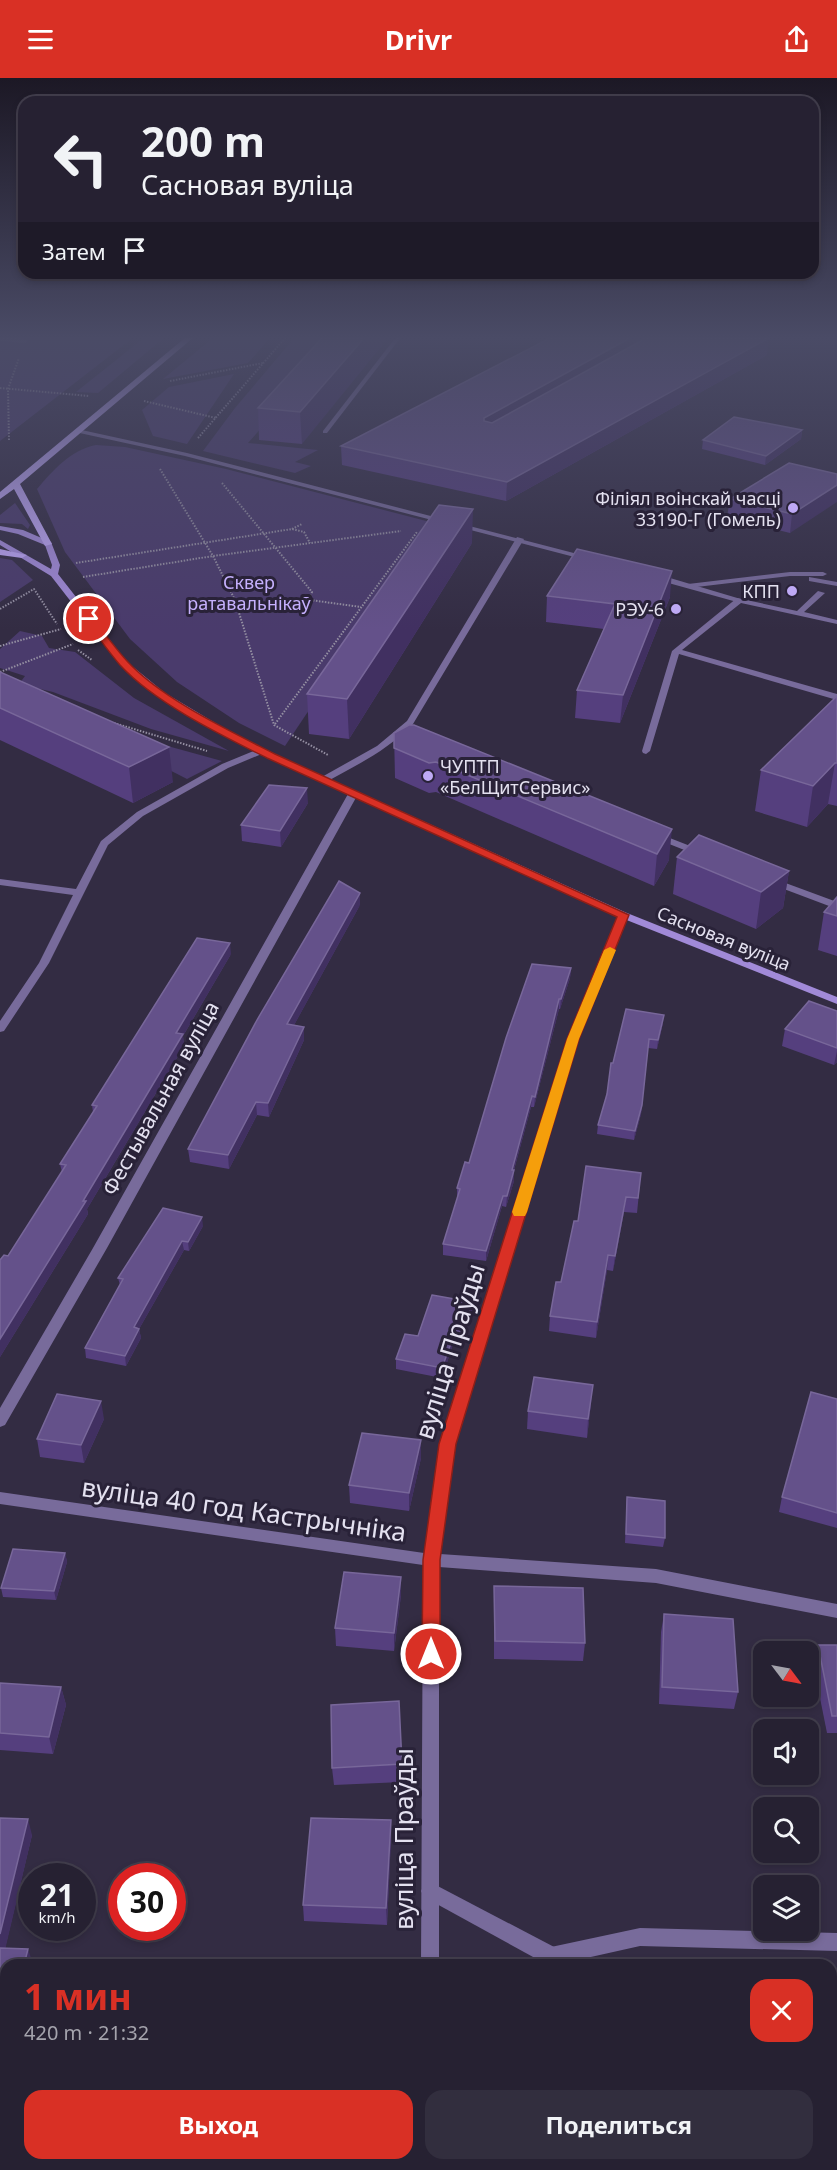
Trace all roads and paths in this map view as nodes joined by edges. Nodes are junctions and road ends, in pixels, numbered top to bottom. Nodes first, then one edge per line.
1 (9, 435) edge
2 (73, 435) edge
3 (94, 435) edge
4 (202, 435) edge
5 (9, 440) dead end
6 (197, 441) dead end
7 (158, 467) dead end
8 (218, 479) dead end
9 (15, 483) junction
10 (0, 496) edge
11 (302, 524) dead end
12 (0, 528) edge
13 (292, 529) junction
14 (264, 534) junction
15 (520, 539) junction
16 (0, 542) edge
17 (205, 543) junction
18 (310, 543) junction
19 (48, 544) junction
20 (275, 548) junction
21 (0, 552) edge
22 (22, 555) junction
23 (213, 556) junction
24 (598, 561) edge
25 (76, 564) dead end
26 (643, 573) edge
27 (54, 574) junction
28 (823, 574) dead end
29 (82, 577) dead end
30 (724, 582) junction
31 (837, 584) edge
32 (688, 586) junction
33 (821, 593) dead end
34 (235, 600) junction
35 (310, 600) junction
36 (740, 600) junction
37 (361, 607) junction
38 (0, 609) edge
39 (799, 614) junction
40 (837, 622) edge
41 (57, 624) dead end
42 (62, 629) dead end
43 (73, 644) dead end
44 (0, 646) edge
45 (676, 651) junction
46 (0, 672) edge
47 (837, 697) edge
48 (111, 722) edge
49 (274, 724) junction
50 (399, 734) junction
51 (411, 739) edge
52 (261, 751) junction
53 (646, 751) dead end
54 (243, 759) junction
55 (339, 771) junction
56 (323, 780) junction
57 (353, 794) junction
58 (645, 831) edge
59 (711, 858) edge
60 (767, 880) edge
61 (0, 882) edge
62 (80, 893) junction
63 (837, 906) edge
64 (623, 915) junction
65 (837, 1001) edge
66 (0, 1029) edge
67 (0, 1421) edge
68 (0, 1498) edge
69 (431, 1560) junction
70 (837, 1611) edge
71 (430, 1891) junction
72 (837, 1942) edge
73 (430, 1959) edge
74 (545, 1959) edge
75 (551, 1959) edge

1 - 5 path
2 - 9 main road
3 - 15 street
4 - 6 path
7 - 17 path
8 - 14 path
9 - 10 main road
9 - 19 main road
11 - 13 path
12 - 19 main road
13 - 14 path
13 - 18 path
14 - 17 path
14 - 20 path
15 - 24 street
15 - 50 street
16 - 22 main road, Сасновая вуліца
17 - 23 path
17 - 25 path
18 - 20 path
18 - 37 path
19 - 27 main road, Сасновая вуліца
20 - 23 path
20 - 35 path
21 - 22 main road
22 - 27 main road, Сасновая вуліца
23 - 29 path
23 - 34 path
26 - 32 street
27 - 52 main road, Сасновая вуліца
28 - 30 street
30 - 31 street
30 - 32 street
32 - 36 street
33 - 39 street
34 - 35 path
34 - 49 path
35 - 37 path
36 - 39 street
36 - 45 street
37 - 49 path
38 - 41 path
39 - 40 street
42 - 44 path
43 - 46 path
45 - 47 street
45 - 53 street
48 - 54 path
49 - 55 path
50 - 51 street
50 - 55 street
52 - 54 street
52 - 56 main road, Сасновая вуліца
54 - 62 street
55 - 56 street
56 - 57 main road, Сасновая вуліца
57 - 64 main road, Сасновая вуліца
57 - 67 street, Фестывальная вуліца
58 - 59 street
60 - 63 street
61 - 62 street
62 - 66 street
64 - 65 main road, Сасновая вуліца
64 - 69 street, вуліца Праўды
68 - 69 street, вуліца 40 год Кастрычніка
69 - 70 street, вуліца 40 год Кастрычніка
69 - 71 street, вуліца Праўды
71 - 73 street, вуліца Праўды
71 - 74 street
72 - 75 street

